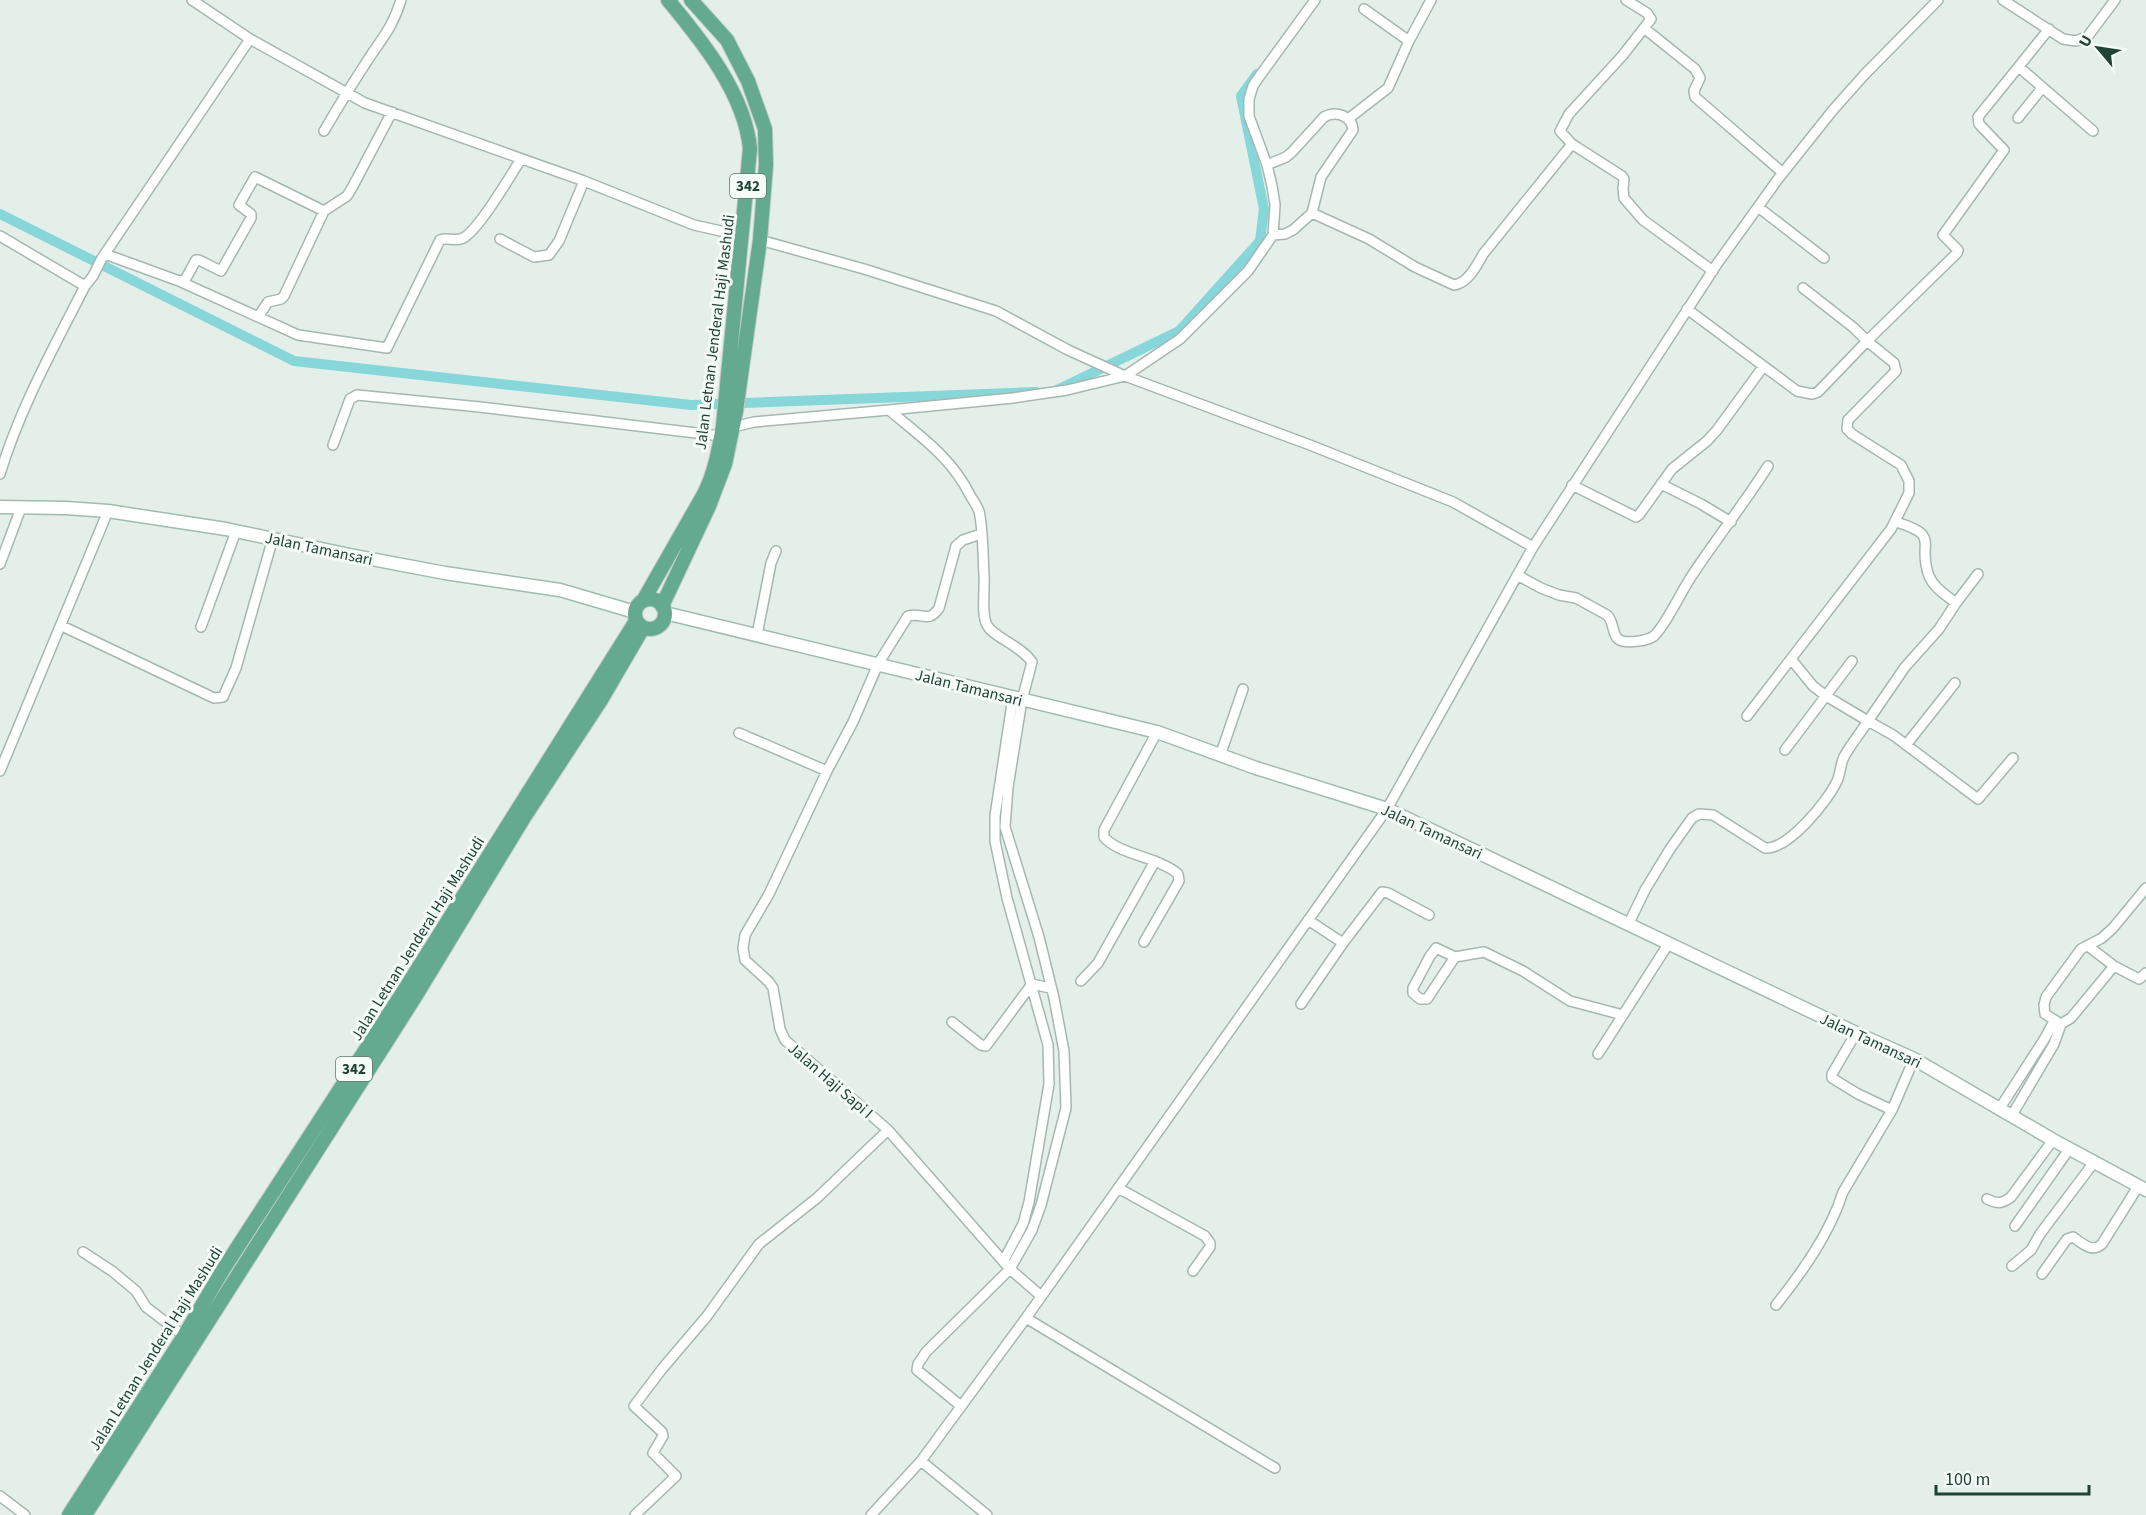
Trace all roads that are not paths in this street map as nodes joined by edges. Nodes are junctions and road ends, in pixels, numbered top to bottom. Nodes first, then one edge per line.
1 (192, 0) edge
2 (401, 0) edge
3 (668, 0) edge
4 (691, 0) edge
5 (1315, 0) edge
6 (1431, 0) edge
7 (1626, 0) edge
8 (1938, 0) edge
9 (2003, 0) edge
10 (2115, 0) edge
11 (1364, 9) dead end
12 (1644, 28) junction
13 (2049, 29) junction
14 (250, 39) junction
15 (1409, 41) junction
16 (2019, 67) junction
17 (2042, 88) junction
18 (346, 92) junction
19 (392, 112) junction
20 (2019, 118) dead end
21 (1348, 119) junction
22 (765, 129) junction
23 (324, 131) dead end
24 (2093, 131) dead end
25 (747, 135) junction
26 (1572, 144) junction
27 (521, 159) junction
28 (1267, 165) junction
29 (1783, 173) junction
30 (584, 181) junction
31 (1758, 207) junction
32 (324, 211) junction
33 (1312, 213) junction
34 (1273, 235) junction
35 (0, 236) edge
36 (742, 236) junction
37 (500, 239) dead end
38 (760, 240) junction
39 (104, 256) junction
40 (1824, 258) dead end
41 (1713, 271) junction
42 (179, 281) junction
43 (86, 286) junction
44 (1803, 288) dead end
45 (1688, 309) junction
46 (258, 317) junction
47 (1867, 340) junction
48 (728, 359) junction
49 (743, 360) junction
50 (1763, 367) junction
51 (1121, 374) junction
52 (732, 394) junction
53 (889, 410) junction
54 (728, 427) junction
55 (333, 445) dead end
56 (1768, 466) dead end
57 (0, 474) edge
58 (1661, 483) junction
59 (1572, 485) junction
60 (0, 507) edge
61 (21, 508) junction
62 (108, 511) junction
63 (1731, 522) junction
64 (1896, 522) junction
65 (236, 531) junction
66 (981, 534) junction
67 (273, 538) junction
68 (1533, 547) junction
69 (776, 551) dead end
70 (0, 564) edge
71 (1978, 574) dead end
72 (1517, 575) junction
73 (1956, 603) junction
74 (664, 610) junction
75 (639, 615) junction
76 (62, 626) junction
77 (201, 627) dead end
78 (757, 635) junction
79 (1791, 659) junction
80 (1852, 661) dead end
81 (878, 664) junction
82 (1955, 683) dead end
83 (1244, 689) dead end
84 (1826, 696) junction
85 (1017, 698) junction
86 (1747, 716) dead end
87 (1868, 720) junction
88 (1157, 732) junction
89 (739, 733) dead end
90 (1906, 745) junction
91 (1785, 750) dead end
92 (1220, 756) junction
93 (2013, 758) dead end
94 (0, 771) edge
95 (827, 771) junction
96 (1387, 809) junction
97 (1155, 861) junction
98 (2146, 888) edge
99 (1429, 915) dead end
100 (1308, 920) junction
101 (1629, 923) junction
102 (1144, 942) dead end
103 (1669, 942) junction
104 (1343, 943) junction
105 (2088, 946) junction
106 (1455, 957) junction
107 (2114, 966) junction
108 (2146, 973) edge
109 (1081, 981) dead end
110 (1032, 984) junction
111 (1050, 988) junction
112 (1301, 1005) dead end
113 (1623, 1015) junction
114 (951, 1022) dead end
115 (2057, 1022) junction
116 (1856, 1033) junction
117 (1598, 1054) dead end
118 (1914, 1059) junction
119 (2000, 1108) junction
120 (1892, 1110) junction
121 (2012, 1115) junction
122 (328, 1122) junction
123 (888, 1130) junction
124 (2053, 1140) junction
125 (2070, 1148) junction
126 (2095, 1161) junction
127 (2143, 1187) edge
128 (1118, 1188) junction
129 (1987, 1199) dead end
130 (2015, 1226) dead end
131 (83, 1252) dead end
132 (1004, 1260) junction
133 (2012, 1266) dead end
134 (1010, 1269) junction
135 (1193, 1270) dead end
136 (2042, 1274) dead end
137 (1041, 1296) junction
138 (1776, 1305) dead end
139 (1026, 1318) junction
140 (184, 1336) junction
141 (961, 1406) junction
142 (124, 1442) junction
143 (921, 1461) junction
144 (1275, 1468) dead end
145 (0, 1496) edge
146 (25, 1515) edge
147 (69, 1515) edge
148 (85, 1515) edge
149 (635, 1515) edge
150 (872, 1515) edge
151 (987, 1515) edge

1 - 14 street
2 - 18 street
3 - 25 main road, Jalan Letnan Jenderal Haji Mashudi / 342
4 - 22 main road, Jalan Letnan Jenderal Haji Mashudi / 342
5 - 28 street
6 - 15 street
7 - 12 street
8 - 29 street
9 - 13 street
10 - 13 street
11 - 15 street
12 - 26 street
12 - 29 street
13 - 16 street
14 - 18 street
14 - 39 street
15 - 21 street
16 - 17 street
16 - 47 street
17 - 20 street
17 - 24 street
18 - 19 street
18 - 23 street
19 - 27 street
19 - 32 street
21 - 28 street
21 - 33 street
22 - 25 main road
22 - 38 main road, Jalan Letnan Jenderal Haji Mashudi / 342
25 - 36 main road, Jalan Letnan Jenderal Haji Mashudi / 342
26 - 33 street
26 - 41 street
27 - 30 street
27 - 46 street
28 - 34 street
29 - 31 street
30 - 36 street
30 - 37 street
31 - 40 street
31 - 41 street
32 - 42 street
32 - 46 street
33 - 34 street
34 - 51 street
35 - 43 street
36 - 48 main road, Jalan Letnan Jenderal Haji Mashudi / 342
38 - 49 main road, Jalan Letnan Jenderal Haji Mashudi / 342
38 - 51 street
39 - 42 street
39 - 43 street
41 - 45 street
42 - 46 street
43 - 57 street
44 - 47 street
45 - 50 street
45 - 59 street
47 - 50 street
47 - 64 street
48 - 49 main road
48 - 52 main road, Jalan Letnan Jenderal Haji Mashudi / 342
49 - 52 main road, Jalan Letnan Jenderal Haji Mashudi / 342
50 - 58 street
51 - 53 street
51 - 68 street
52 - 54 main road, Jalan Letnan Jenderal Haji Mashudi / 342
53 - 54 street
53 - 66 street
54 - 55 street
54 - 74 main road, Jalan Letnan Jenderal Haji Mashudi / 342
54 - 75 main road, Jalan Letnan Jenderal Haji Mashudi / 342
56 - 63 street
58 - 59 street
58 - 63 street
59 - 68 street
60 - 61 main road, Jalan Tamansari
61 - 62 main road, Jalan Tamansari
61 - 70 street
62 - 65 main road, Jalan Tamansari
62 - 76 street
63 - 72 street
64 - 73 street
64 - 79 street
65 - 67 main road, Jalan Tamansari
65 - 77 street
66 - 81 street, Jalan Haji Sapi I
66 - 85 street
67 - 75 main road, Jalan Tamansari
67 - 76 street
68 - 72 street
69 - 78 street
71 - 73 street
72 - 96 street
73 - 87 street
74 - 75 main road
74 - 75 main road
74 - 78 main road, Jalan Tamansari
75 - 122 main road, Jalan Letnan Jenderal Haji Mashudi / 342
76 - 94 street
78 - 81 main road, Jalan Tamansari
79 - 84 street
79 - 86 street
80 - 84 street
81 - 85 main road, Jalan Tamansari
81 - 95 street, Jalan Haji Sapi I
82 - 90 street
83 - 92 street
84 - 87 street
84 - 91 street
85 - 88 main road, Jalan Tamansari
85 - 110 street
85 - 111 street
87 - 90 street
87 - 101 street
88 - 92 main road, Jalan Tamansari
88 - 97 street
89 - 95 street
90 - 93 street
92 - 96 main road, Jalan Tamansari
95 - 123 street, Jalan Haji Sapi I
96 - 100 street
96 - 101 main road, Jalan Tamansari
97 - 102 street
97 - 109 street
98 - 105 street
99 - 104 street
100 - 104 street
100 - 128 street
101 - 103 main road, Jalan Tamansari
103 - 113 street
103 - 116 main road, Jalan Tamansari
104 - 112 street
105 - 107 street
105 - 115 street
106 - 106 street
106 - 113 street
107 - 108 street
107 - 115 street
110 - 111 street
110 - 114 street
110 - 132 street
111 - 134 street
113 - 117 street
115 - 119 street
115 - 121 street
116 - 118 main road, Jalan Tamansari
116 - 120 street
118 - 119 main road, Jalan Tamansari
118 - 120 street
119 - 121 main road, Jalan Tamansari
120 - 138 street
121 - 124 main road, Jalan Tamansari
122 - 140 main road, Jalan Letnan Jenderal Haji Mashudi / 342
122 - 142 main road, Jalan Letnan Jenderal Haji Mashudi / 342
123 - 132 street, Jalan Haji Sapi I
123 - 149 street
124 - 125 main road, Jalan Tamansari
124 - 129 street
125 - 126 main road, Jalan Tamansari
125 - 130 street
126 - 127 main road, Jalan Tamansari
126 - 133 street
127 - 136 street
128 - 135 street
128 - 137 street
131 - 140 street
132 - 134 street, Jalan Haji Sapi I
134 - 137 street, Jalan Haji Sapi I
134 - 141 street
137 - 139 street
139 - 141 street
139 - 144 street
140 - 142 main road, Jalan Letnan Jenderal Haji Mashudi / 342
141 - 143 street
142 - 147 main road, Jalan Letnan Jenderal Haji Mashudi / 342
142 - 148 main road, Jalan Letnan Jenderal Haji Mashudi / 342
143 - 150 street
143 - 151 street
145 - 146 street

